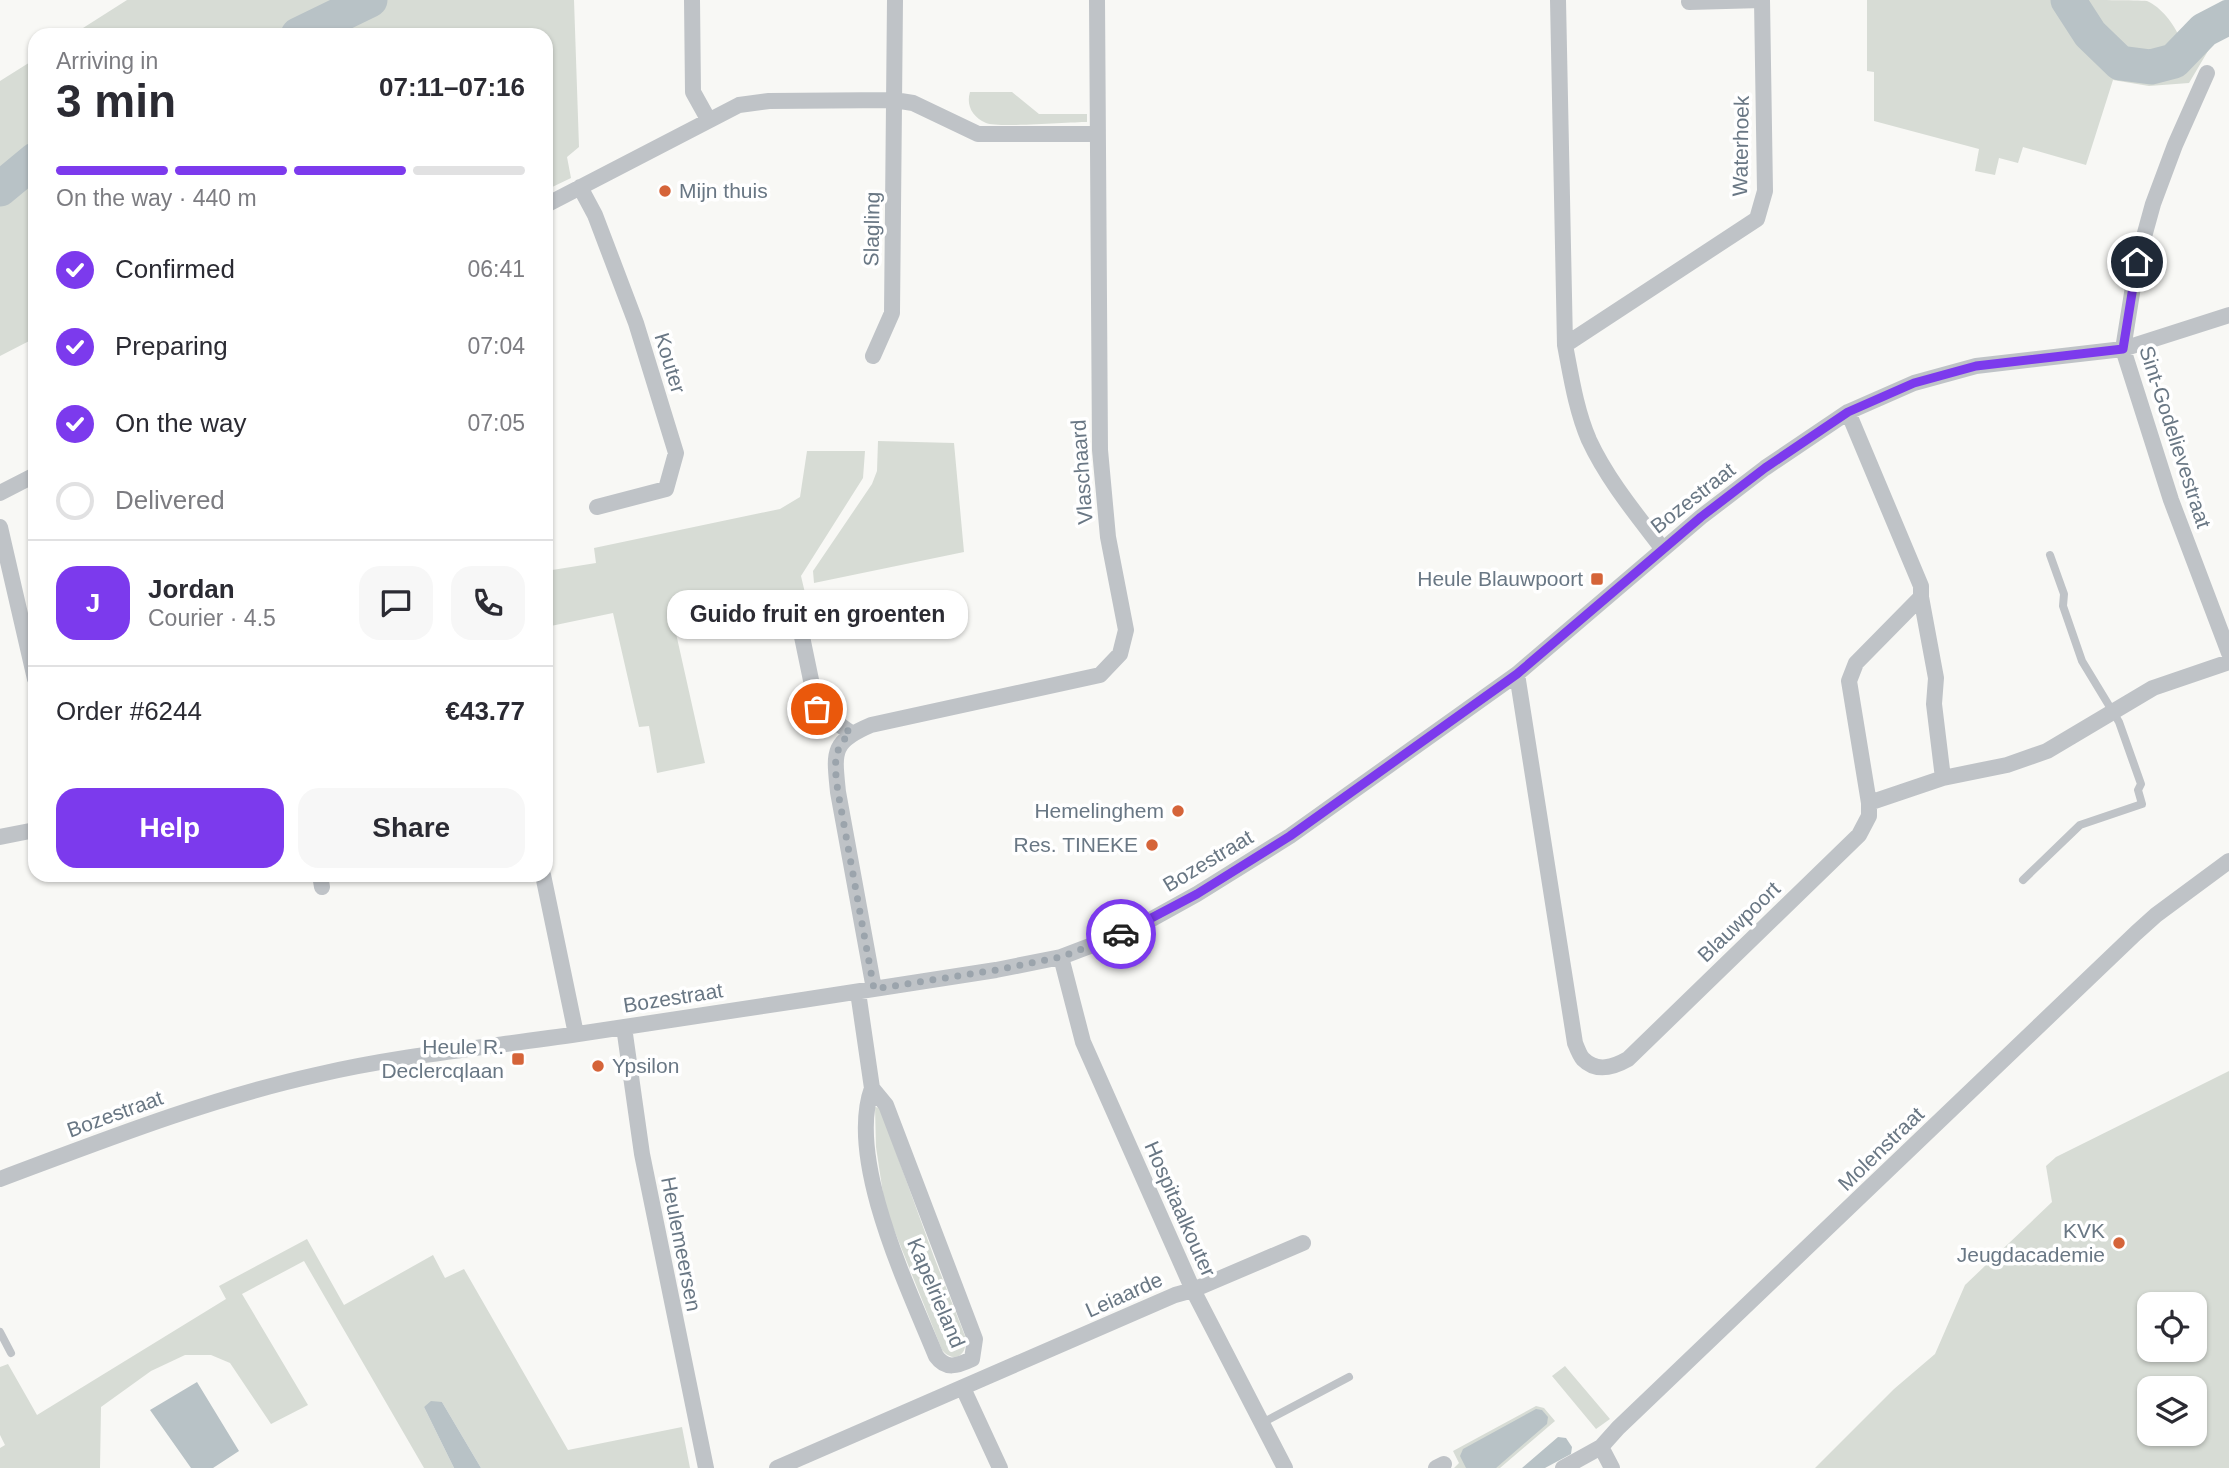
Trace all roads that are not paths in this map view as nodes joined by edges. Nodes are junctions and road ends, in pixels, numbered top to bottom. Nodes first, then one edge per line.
1 (692, 0) edge
2 (895, 0) edge
3 (1097, 0) edge
4 (1558, 0) edge
5 (1689, 2) edge
6 (2207, 73) dead end
7 (894, 100) junction
8 (708, 119) junction
9 (1097, 134) junction
10 (580, 187) junction
11 (553, 201) edge
12 (2229, 315) edge
13 (1565, 345) junction
14 (2123, 349) junction
15 (873, 356) dead end
16 (1848, 412) junction
17 (28, 479) edge
18 (0, 493) edge
19 (597, 507) dead end
20 (0, 527) edge
21 (1662, 548) junction
22 (2050, 555) dead end
23 (1921, 597) junction
24 (795, 603) dead end
25 (28, 649) edge
26 (2229, 653) edge
27 (2229, 662) edge
28 (1517, 674) junction
29 (2112, 713) junction
30 (851, 733) junction
31 (1942, 778) junction
32 (1870, 803) junction
33 (28, 831) edge
34 (0, 837) edge
35 (2229, 861) edge
36 (2023, 880) dead end
37 (544, 882) edge
38 (1061, 957) junction
39 (866, 990) junction
40 (624, 1027) junction
41 (576, 1034) junction
42 (872, 1088) junction
43 (0, 1179) edge
44 (1303, 1243) dead end
45 (1193, 1290) junction
46 (0, 1332) edge
47 (11, 1353) dead end
48 (1349, 1377) dead end
49 (964, 1388) junction
50 (1262, 1423) junction
51 (1601, 1447) junction
52 (706, 1468) edge
53 (777, 1468) edge
54 (1000, 1468) edge
55 (1285, 1468) edge
56 (1563, 1468) edge
57 (1612, 1468) edge

1 - 8 street
2 - 7 street, Slagling
3 - 9 street, Vlaschaard
4 - 13 street
5 - 13 street, Waterhoek
6 - 14 street, Sint-Godelievestraat
7 - 8 street
7 - 9 street
7 - 15 street, Slagling
8 - 10 street
9 - 30 street, Vlaschaard
10 - 11 street
10 - 19 street, Kouter
12 - 14 street, Bozestraat
13 - 21 street
14 - 16 street, Bozestraat
14 - 26 street, Sint-Godelievestraat
16 - 21 street, Bozestraat
16 - 23 street
17 - 18 street
20 - 25 street
21 - 28 street, Bozestraat
22 - 29 lane
23 - 31 street
23 - 32 street, Blauwpoort
24 - 30 street
27 - 29 street
28 - 32 street, Blauwpoort
28 - 38 street, Bozestraat
29 - 31 street
29 - 36 lane
30 - 39 street
31 - 32 street
33 - 34 street
35 - 51 street, Molenstraat
37 - 41 street
38 - 39 street, Bozestraat
38 - 45 street, Hospitaalkouter
39 - 40 street, Bozestraat
39 - 42 street, Kapelrieland
40 - 41 street, Bozestraat
40 - 52 street, Heulemeersen
41 - 43 street, Bozestraat
42 - 42 street, Kapelrieland
44 - 45 street, Leiaarde
45 - 49 street, Leiaarde
45 - 50 street, Hospitaalkouter
46 - 47 lane
48 - 50 lane
49 - 53 street, Leiaarde
49 - 54 street
50 - 55 street, Hospitaalkouter
51 - 56 street, Molenstraat
51 - 57 street

